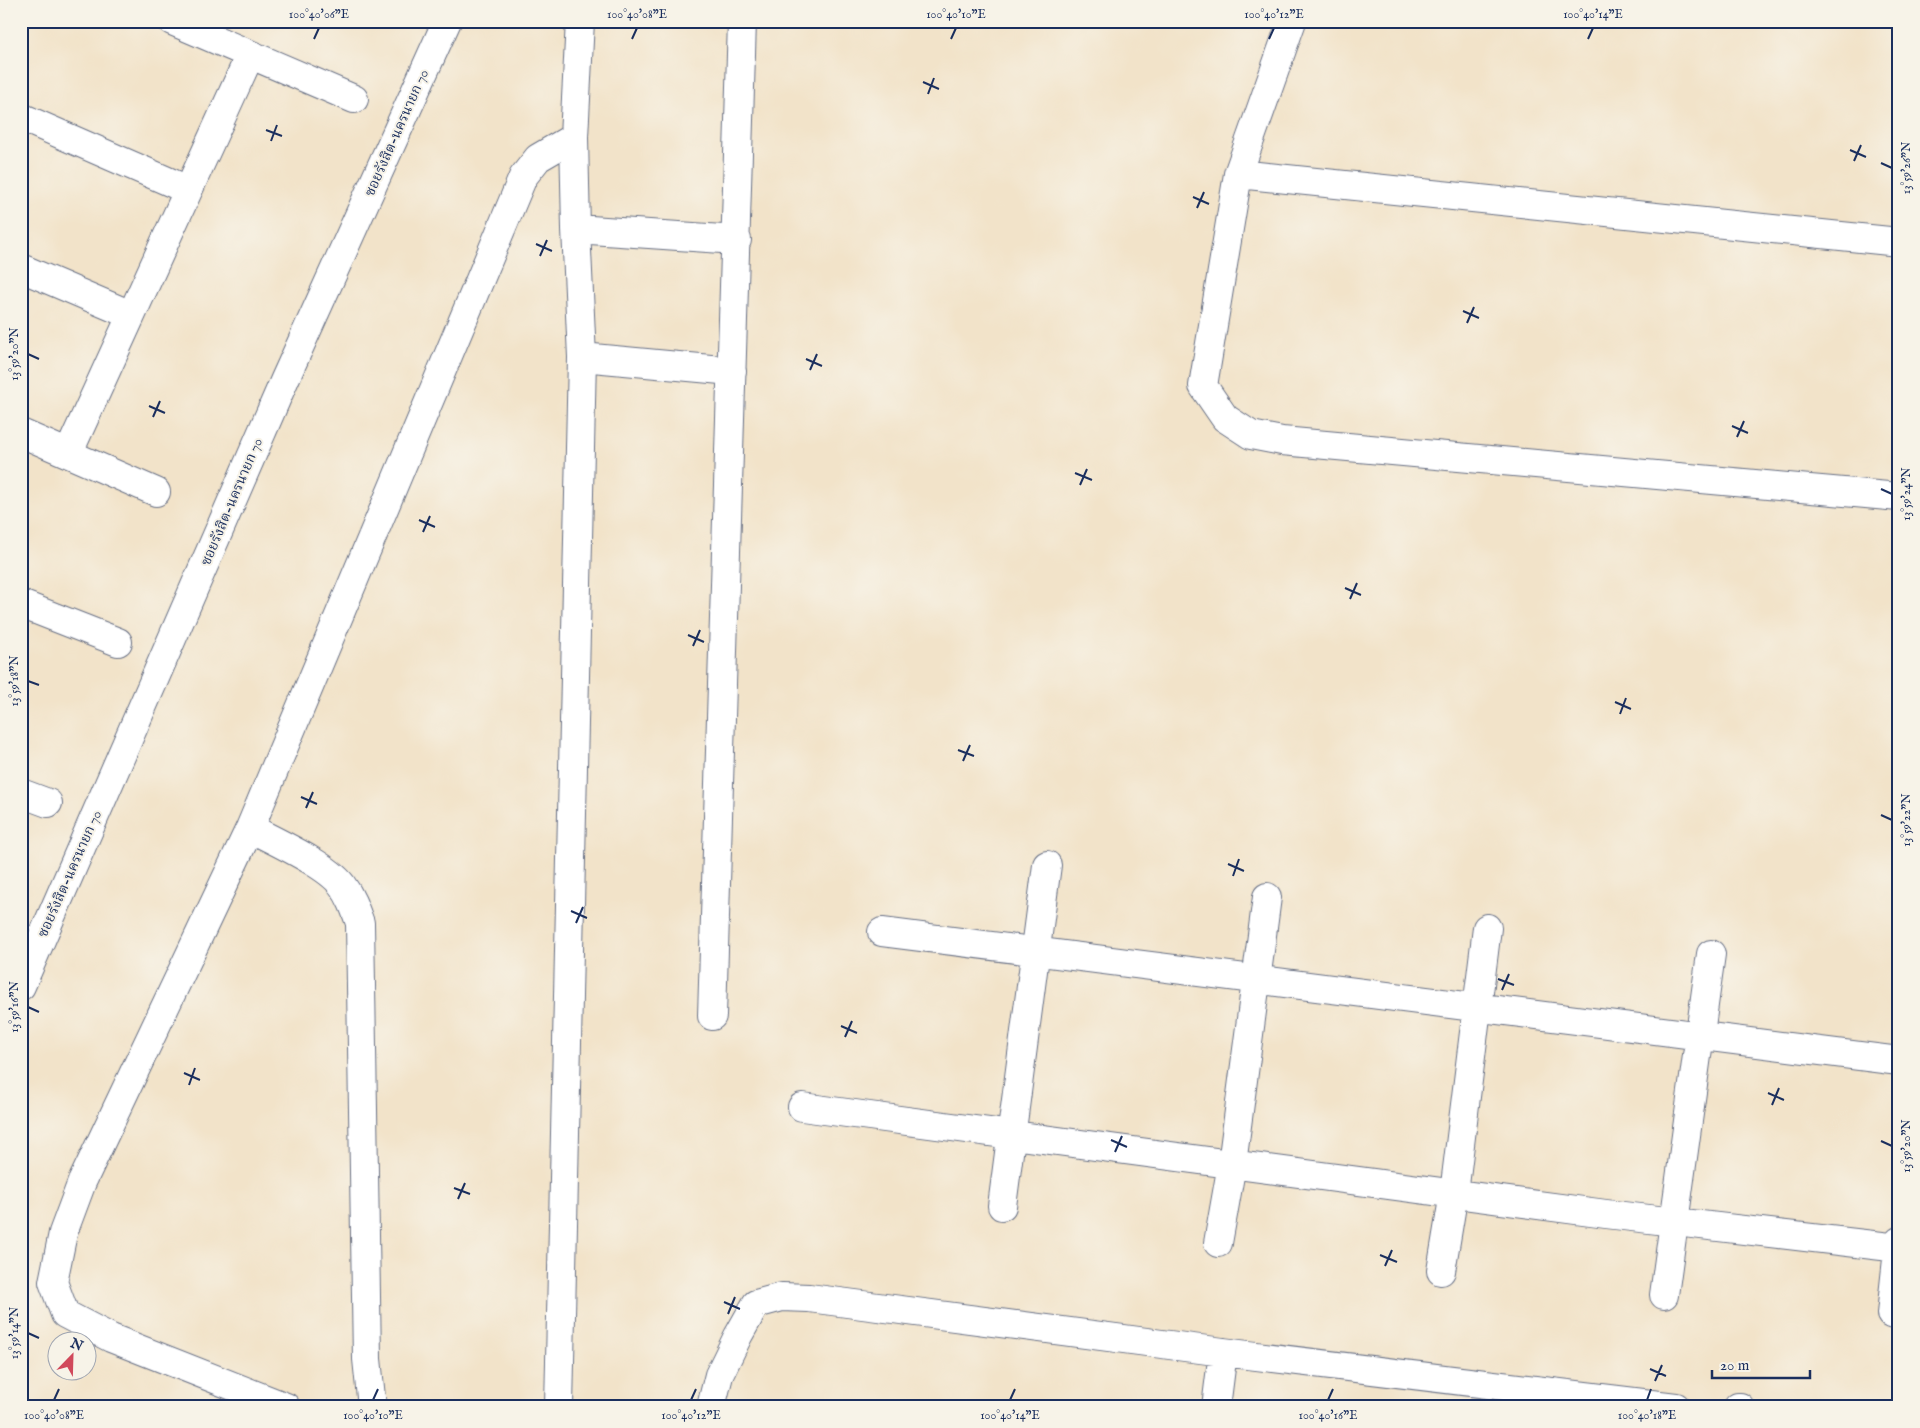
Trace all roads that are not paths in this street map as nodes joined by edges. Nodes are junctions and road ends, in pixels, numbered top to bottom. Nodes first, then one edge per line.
1 (172, 21) edge
2 (447, 21) edge
3 (580, 21) edge
4 (742, 21) edge
5 (1292, 21) edge
6 (250, 55) junction
7 (354, 99) dead end
8 (21, 117) edge
9 (574, 137) junction
10 (1238, 174) junction
11 (188, 190) junction
12 (576, 229) junction
13 (737, 240) junction
14 (1899, 242) edge
15 (21, 268) edge
16 (132, 315) junction
17 (582, 357) junction
18 (732, 371) junction
19 (21, 433) edge
20 (69, 452) junction
21 (156, 492) dead end
22 (1899, 497) edge
23 (21, 604) edge
24 (118, 642) dead end
25 (21, 793) edge
26 (48, 804) dead end
27 (250, 828) junction
28 (1047, 865) dead end
29 (1268, 897) dead end
30 (1487, 928) dead end
31 (882, 932) dead end
32 (1035, 951) junction
33 (1711, 954) dead end
34 (1257, 980) junction
35 (21, 986) edge
36 (1477, 1007) junction
37 (712, 1016) dead end
38 (1699, 1036) junction
39 (1899, 1061) edge
40 (802, 1107) dead end
41 (1012, 1134) junction
42 (1232, 1164) junction
43 (1454, 1194) junction
44 (1002, 1206) dead end
45 (1676, 1222) junction
46 (1218, 1243) dead end
47 (1898, 1245) edge
48 (1441, 1271) dead end
49 (1664, 1294) dead end
50 (1890, 1314) dead end
51 (1223, 1352) junction
52 (286, 1407) edge
53 (372, 1407) edge
54 (559, 1407) edge
55 (711, 1407) edge
56 (1216, 1407) edge
57 (1676, 1407) edge

1 - 6 street
2 - 35 street, ซอยรังสิต-นครนายก 70
3 - 9 street
4 - 13 street
5 - 10 street
6 - 7 street
6 - 11 street
8 - 11 street
9 - 12 street
9 - 27 street
10 - 14 street
10 - 22 street
11 - 16 street
12 - 13 street
12 - 17 street
13 - 18 street
15 - 16 street
16 - 20 street
17 - 18 street
17 - 54 street
18 - 37 street
19 - 20 street
20 - 21 street
23 - 24 street
25 - 26 street
27 - 52 street
27 - 53 street
28 - 32 street
29 - 34 street
30 - 36 street
31 - 32 street
32 - 34 street
32 - 41 street
33 - 38 street
34 - 36 street
34 - 42 street
36 - 38 street
36 - 43 street
38 - 39 street
38 - 45 street
40 - 41 street
41 - 42 street
41 - 44 street
42 - 43 street
42 - 46 street
43 - 45 street
43 - 48 street
45 - 47 street
45 - 49 street
47 - 50 street
51 - 55 street
51 - 56 street
51 - 57 street

